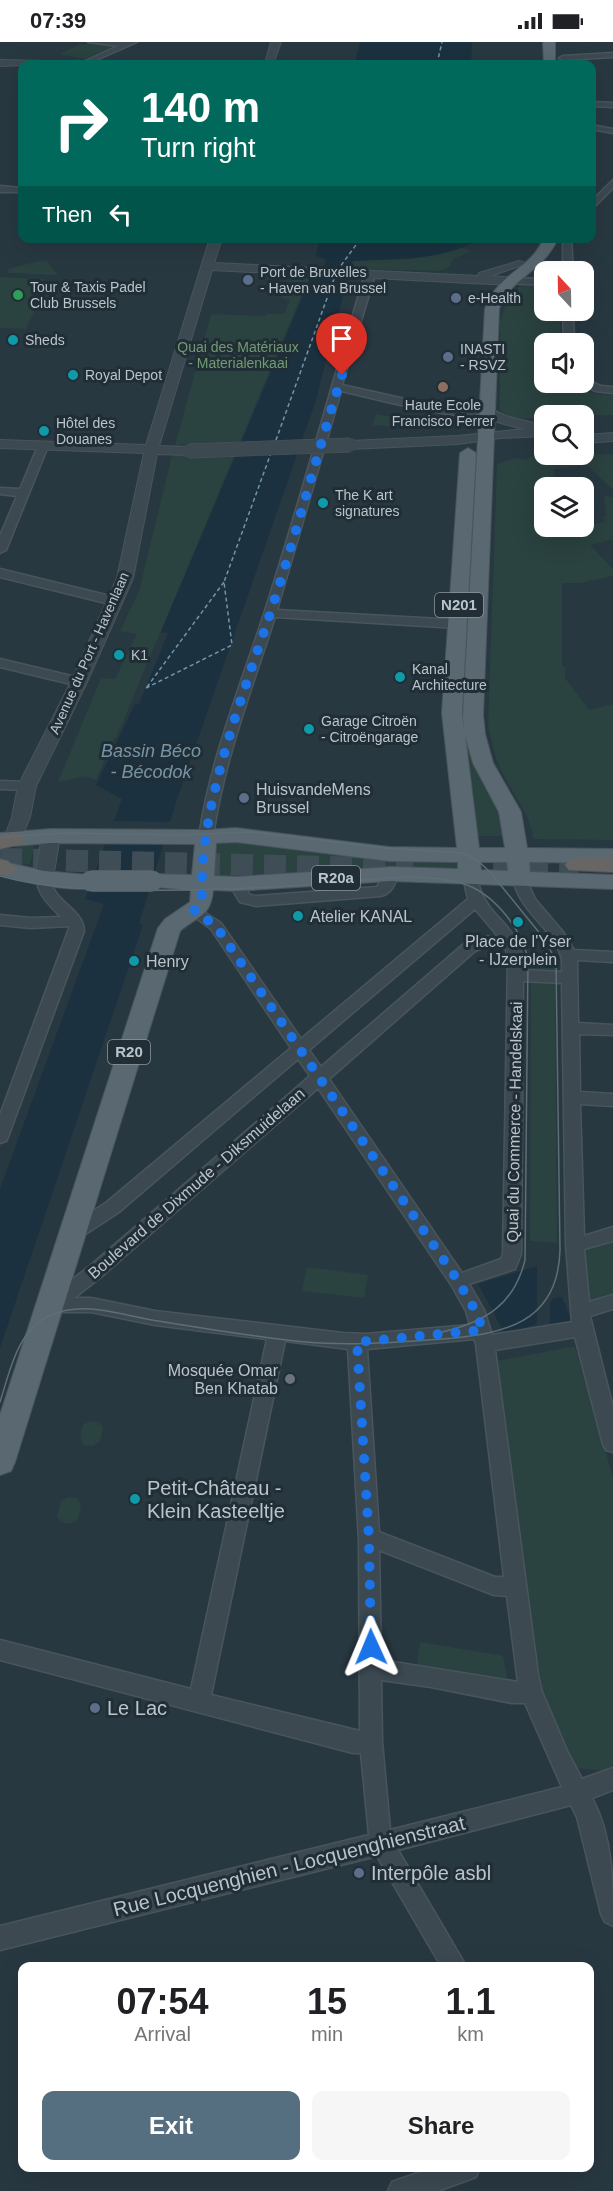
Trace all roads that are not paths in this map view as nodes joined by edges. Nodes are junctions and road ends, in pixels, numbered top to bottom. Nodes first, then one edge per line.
1 (92, 42) edge
2 (276, 42) edge
3 (541, 42) edge
4 (549, 42) edge
5 (131, 43) edge
6 (613, 55) edge
7 (563, 57) edge
8 (91, 60) edge
9 (270, 60) edge
10 (541, 60) edge
11 (550, 60) edge
12 (0, 63) edge
13 (18, 63) edge
14 (596, 104) edge
15 (613, 105) edge
16 (596, 129) edge
17 (613, 131) edge
18 (613, 183) edge
19 (0, 189) edge
20 (18, 190) edge
21 (596, 199) edge
22 (215, 243) edge
23 (537, 243) edge
24 (548, 243) edge
25 (567, 243) edge
26 (539, 261) edge
27 (568, 261) edge
28 (208, 266) junction
29 (370, 274) junction
30 (534, 274) edge
31 (456, 277) junction
32 (506, 281) junction
33 (481, 292) dead end
34 (475, 327) dead end
35 (594, 386) edge
36 (338, 387) junction
37 (613, 390) edge
38 (472, 395) dead end
39 (479, 412) junction
40 (534, 425) edge
41 (613, 427) edge
42 (594, 428) edge
43 (534, 433) edge
44 (613, 437) edge
45 (594, 438) edge
46 (481, 439) junction
47 (534, 442) edge
48 (0, 444) edge
49 (43, 446) junction
50 (151, 451) junction
51 (0, 491) edge
52 (24, 493) junction
53 (0, 550) edge
54 (0, 573) edge
55 (114, 601) junction
56 (270, 613) junction
57 (458, 624) junction
58 (0, 663) edge
59 (79, 682) junction
60 (463, 714) junction
61 (0, 785) edge
62 (27, 786) junction
63 (51, 836) junction
64 (206, 837) junction
65 (4, 840) edge
66 (518, 854) junction
67 (613, 856) edge
68 (470, 866) junction
69 (613, 866) edge
70 (1, 868) edge
71 (613, 874) edge
72 (520, 880) junction
73 (613, 882) edge
74 (202, 883) junction
75 (45, 885) junction
76 (476, 900) junction
77 (194, 911) junction
78 (0, 921) edge
79 (73, 921) junction
80 (512, 943) junction
81 (569, 956) junction
82 (613, 957) edge
83 (516, 975) junction
84 (570, 978) junction
85 (571, 1028) junction
86 (613, 1030) edge
87 (299, 1049) junction
88 (318, 1078) junction
89 (572, 1098) junction
90 (613, 1100) edge
91 (0, 1137) edge
92 (613, 1234) edge
93 (71, 1235) junction
94 (575, 1245) junction
95 (458, 1281) junction
96 (613, 1302) edge
97 (51, 1305) junction
98 (581, 1320) junction
99 (277, 1334) junction
100 (484, 1337) junction
101 (357, 1342) junction
102 (613, 1444) edge
103 (0, 1462) edge
104 (369, 1540) junction
105 (515, 1587) junction
106 (0, 1650) edge
107 (371, 1669) junction
108 (531, 1692) junction
109 (199, 1702) junction
110 (371, 1742) junction
111 (613, 1779) edge
112 (576, 1791) junction
113 (383, 1842) junction
114 (613, 1914) edge
115 (0, 1938) edge
116 (452, 1962) edge
117 (456, 2172) edge
118 (401, 2191) edge

1 - 5 street
2 - 9 street
3 - 10 main road
4 - 11 main road
5 - 8 street
6 - 7 street
12 - 13 street
14 - 15 street
16 - 17 street
18 - 21 street
19 - 20 street
22 - 28 street, Avenue du Port - Havenlaan
23 - 30 main road, N201
24 - 26 main road, N201
25 - 27 street
28 - 29 street
28 - 50 street, Avenue du Port - Havenlaan
29 - 31 street
29 - 36 street
30 - 31 street
30 - 32 main road, N201
30 - 32 street
31 - 32 street
31 - 33 street
32 - 34 main road, N201
32 - 39 main road, N201
35 - 37 street
36 - 39 street
36 - 56 street
38 - 39 main road, N201
39 - 40 street
39 - 46 main road, N201
41 - 42 street
43 - 46 street
44 - 45 street
46 - 47 street
46 - 50 street, bridge
46 - 57 main road, N201
46 - 60 main road, N201
48 - 49 street
49 - 50 street
49 - 52 street
50 - 55 street, Avenue du Port - Havenlaan
51 - 52 street
52 - 53 street
54 - 55 street
55 - 59 street, Avenue du Port - Havenlaan
56 - 57 street
56 - 64 street
57 - 60 main road, N201
58 - 59 street
59 - 62 street, Avenue du Port - Havenlaan
60 - 66 main road, N201
60 - 68 main road, N201
61 - 62 street
62 - 65 street, Avenue du Port - Havenlaan
63 - 64 main road, R20a
63 - 65 main road
63 - 75 street
64 - 68 main road, R20a
64 - 74 main road
65 - 70 main road
66 - 67 main road
66 - 68 main road
66 - 72 main road
68 - 72 main road
68 - 74 main road, R20a
68 - 76 street
69 - 71 highway
70 - 75 main road
72 - 73 main road
72 - 81 street
74 - 75 main road, R20a, bridge
74 - 77 main road
75 - 79 street
76 - 80 street
76 - 87 street, Boulevard de Dixmude - Diksmuidelaan
77 - 87 street
77 - 93 main road, R20
78 - 79 street
79 - 91 street
80 - 83 street, Quai du Commerce - Handelskaai
80 - 88 street, Boulevard de Dixmude - Diksmuidelaan
81 - 82 street
81 - 84 street
83 - 84 street
83 - 95 street, Quai du Commerce - Handelskaai
84 - 85 street
85 - 86 street
85 - 89 street
87 - 88 street
87 - 93 street, Boulevard de Dixmude - Diksmuidelaan
88 - 95 street
88 - 97 street, Boulevard de Dixmude - Diksmuidelaan
89 - 90 street
89 - 94 street
92 - 94 street
93 - 97 main road, R20
94 - 98 street
95 - 100 street
96 - 98 street
97 - 99 street
97 - 103 main road, R20
98 - 100 street
98 - 102 street
99 - 101 street
99 - 109 street
100 - 101 street
100 - 105 street
101 - 104 street
104 - 105 street
104 - 107 street
105 - 108 street
106 - 109 street
107 - 108 street
107 - 110 street
108 - 112 street
109 - 110 street
110 - 113 street
111 - 112 street, Rue Locquenghien - Locquenghienstraat
112 - 113 street, Rue Locquenghien - Locquenghienstraat
112 - 114 street
113 - 115 street, Rue Locquenghien - Locquenghienstraat
113 - 116 street
117 - 118 street

